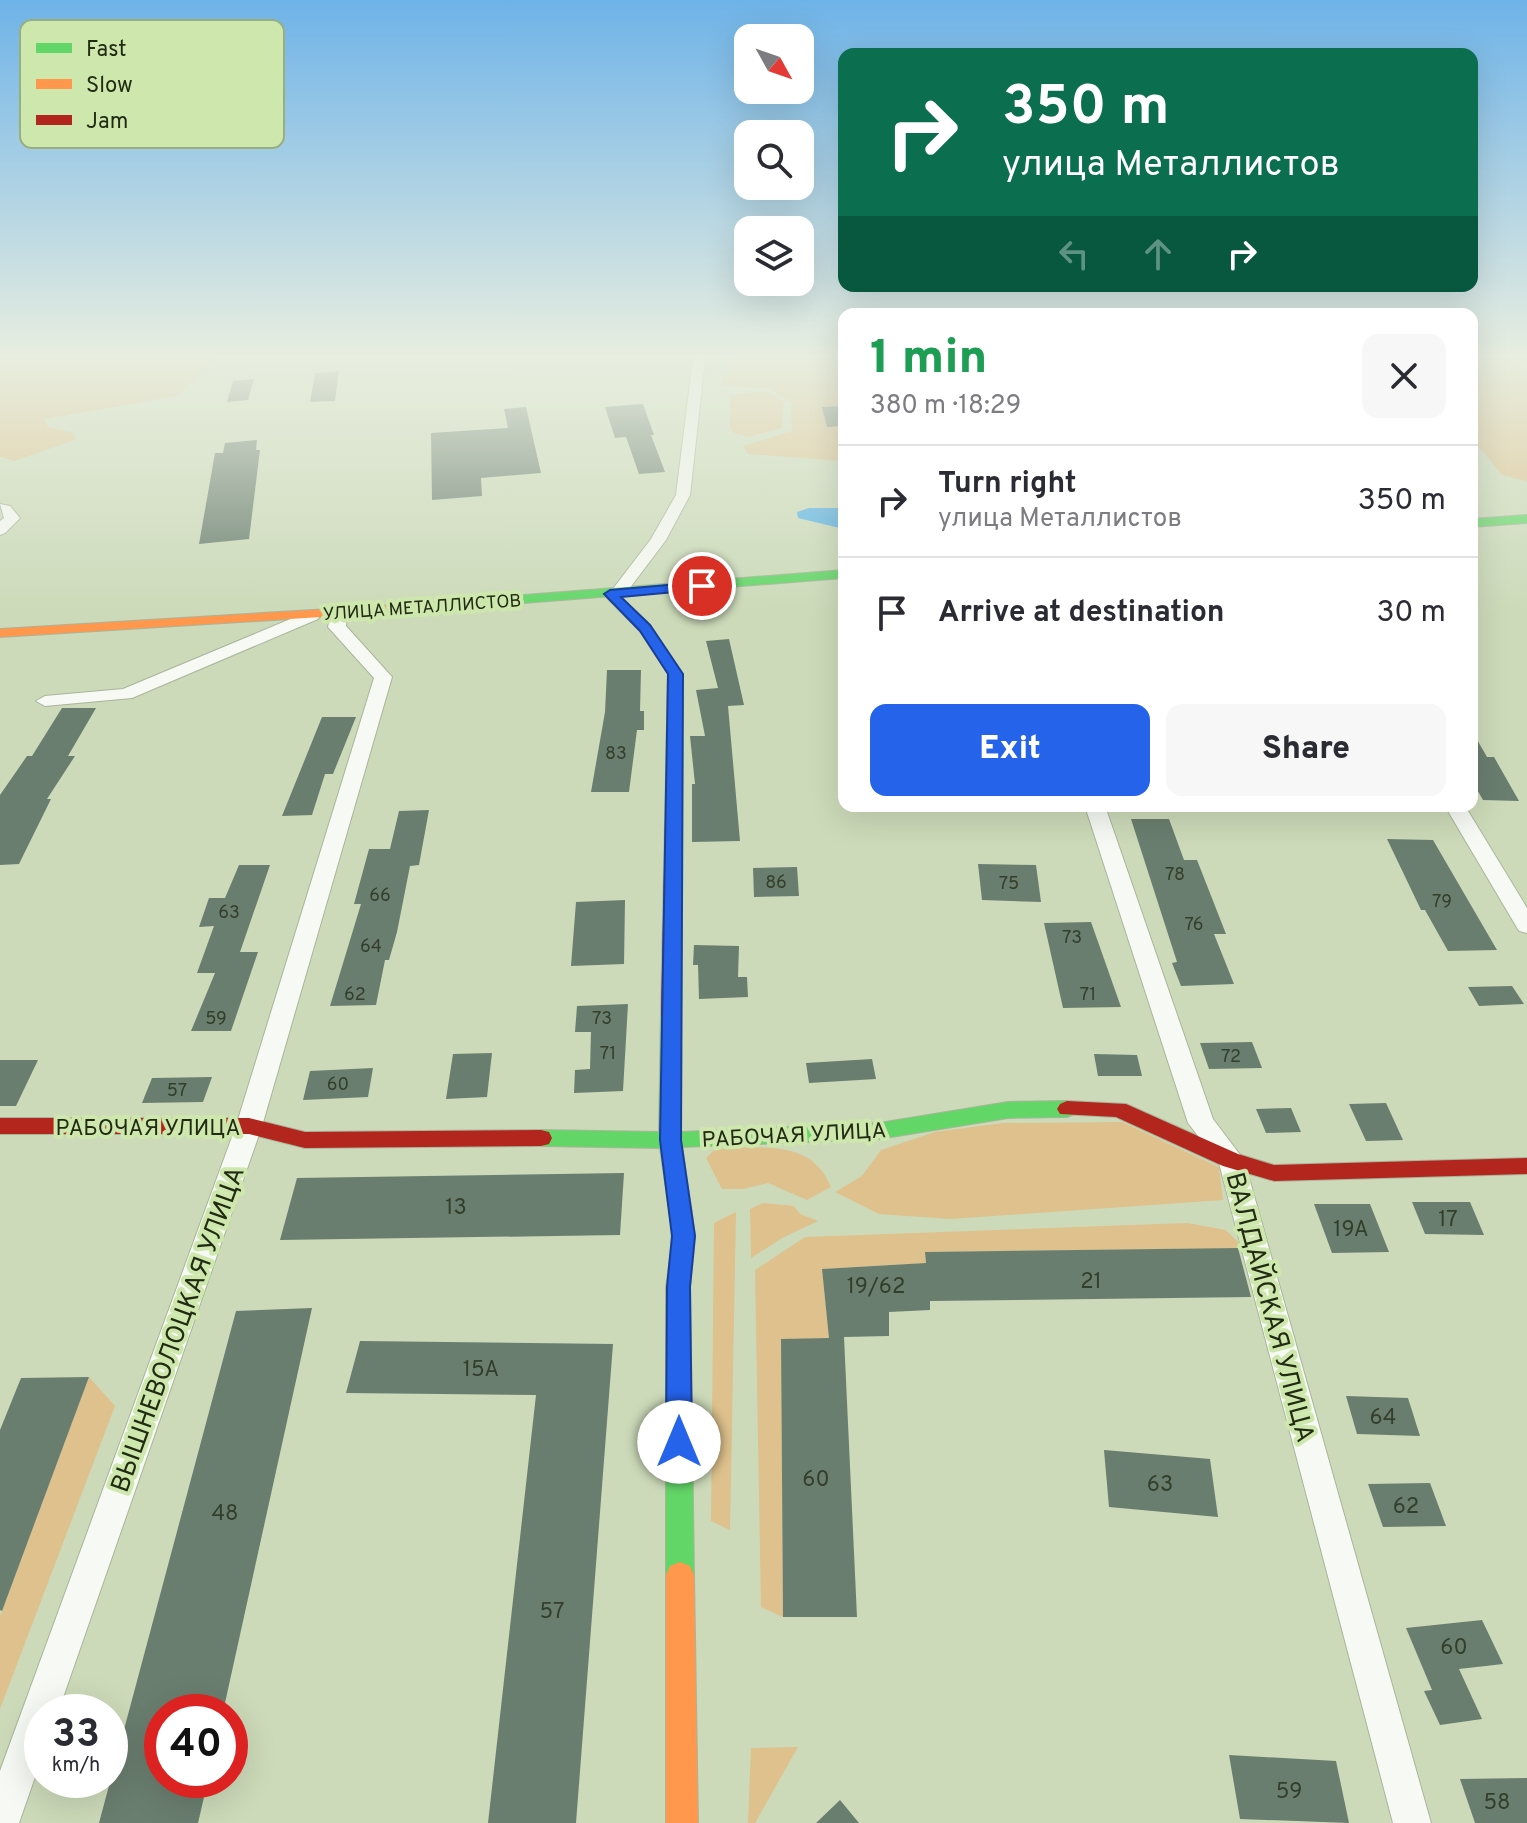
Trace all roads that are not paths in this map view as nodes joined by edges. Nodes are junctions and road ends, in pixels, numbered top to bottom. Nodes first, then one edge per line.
1 (689, 444) edge
2 (0, 508) edge
3 (1527, 519) edge
4 (1478, 523) edge
5 (0, 530) edge
6 (838, 575) edge
7 (614, 594) junction
8 (325, 614) junction
9 (0, 633) edge
10 (45, 701) dead end
11 (1097, 812) edge
12 (1459, 812) edge
13 (1527, 926) edge
14 (0, 1126) edge
15 (249, 1126) junction
16 (670, 1140) junction
17 (1231, 1160) junction
18 (1527, 1166) edge
19 (0, 1823) edge
20 (682, 1823) edge
21 (1412, 1823) edge

1 - 7 street
2 - 5 street
3 - 4 street
6 - 7 street, УЛИЦА МЕТАЛЛИСТОВ
7 - 8 street, УЛИЦА МЕТАЛЛИСТОВ
7 - 16 street
8 - 9 street, УЛИЦА МЕТАЛЛИСТОВ
8 - 10 street
8 - 15 street, ВЫШНЕВОЛОЦКАЯ УЛИЦА
11 - 17 street, ВАЛДАЙСКАЯ УЛИЦА
12 - 13 street
14 - 15 street, РАБОЧАЯ УЛИЦА
15 - 16 street, РАБОЧАЯ УЛИЦА
15 - 19 street, ВЫШНЕВОЛОЦКАЯ УЛИЦА
16 - 17 street, РАБОЧАЯ УЛИЦА
16 - 20 street
17 - 18 street, РАБОЧАЯ УЛИЦА
17 - 21 street, ВАЛДАЙСКАЯ УЛИЦА

